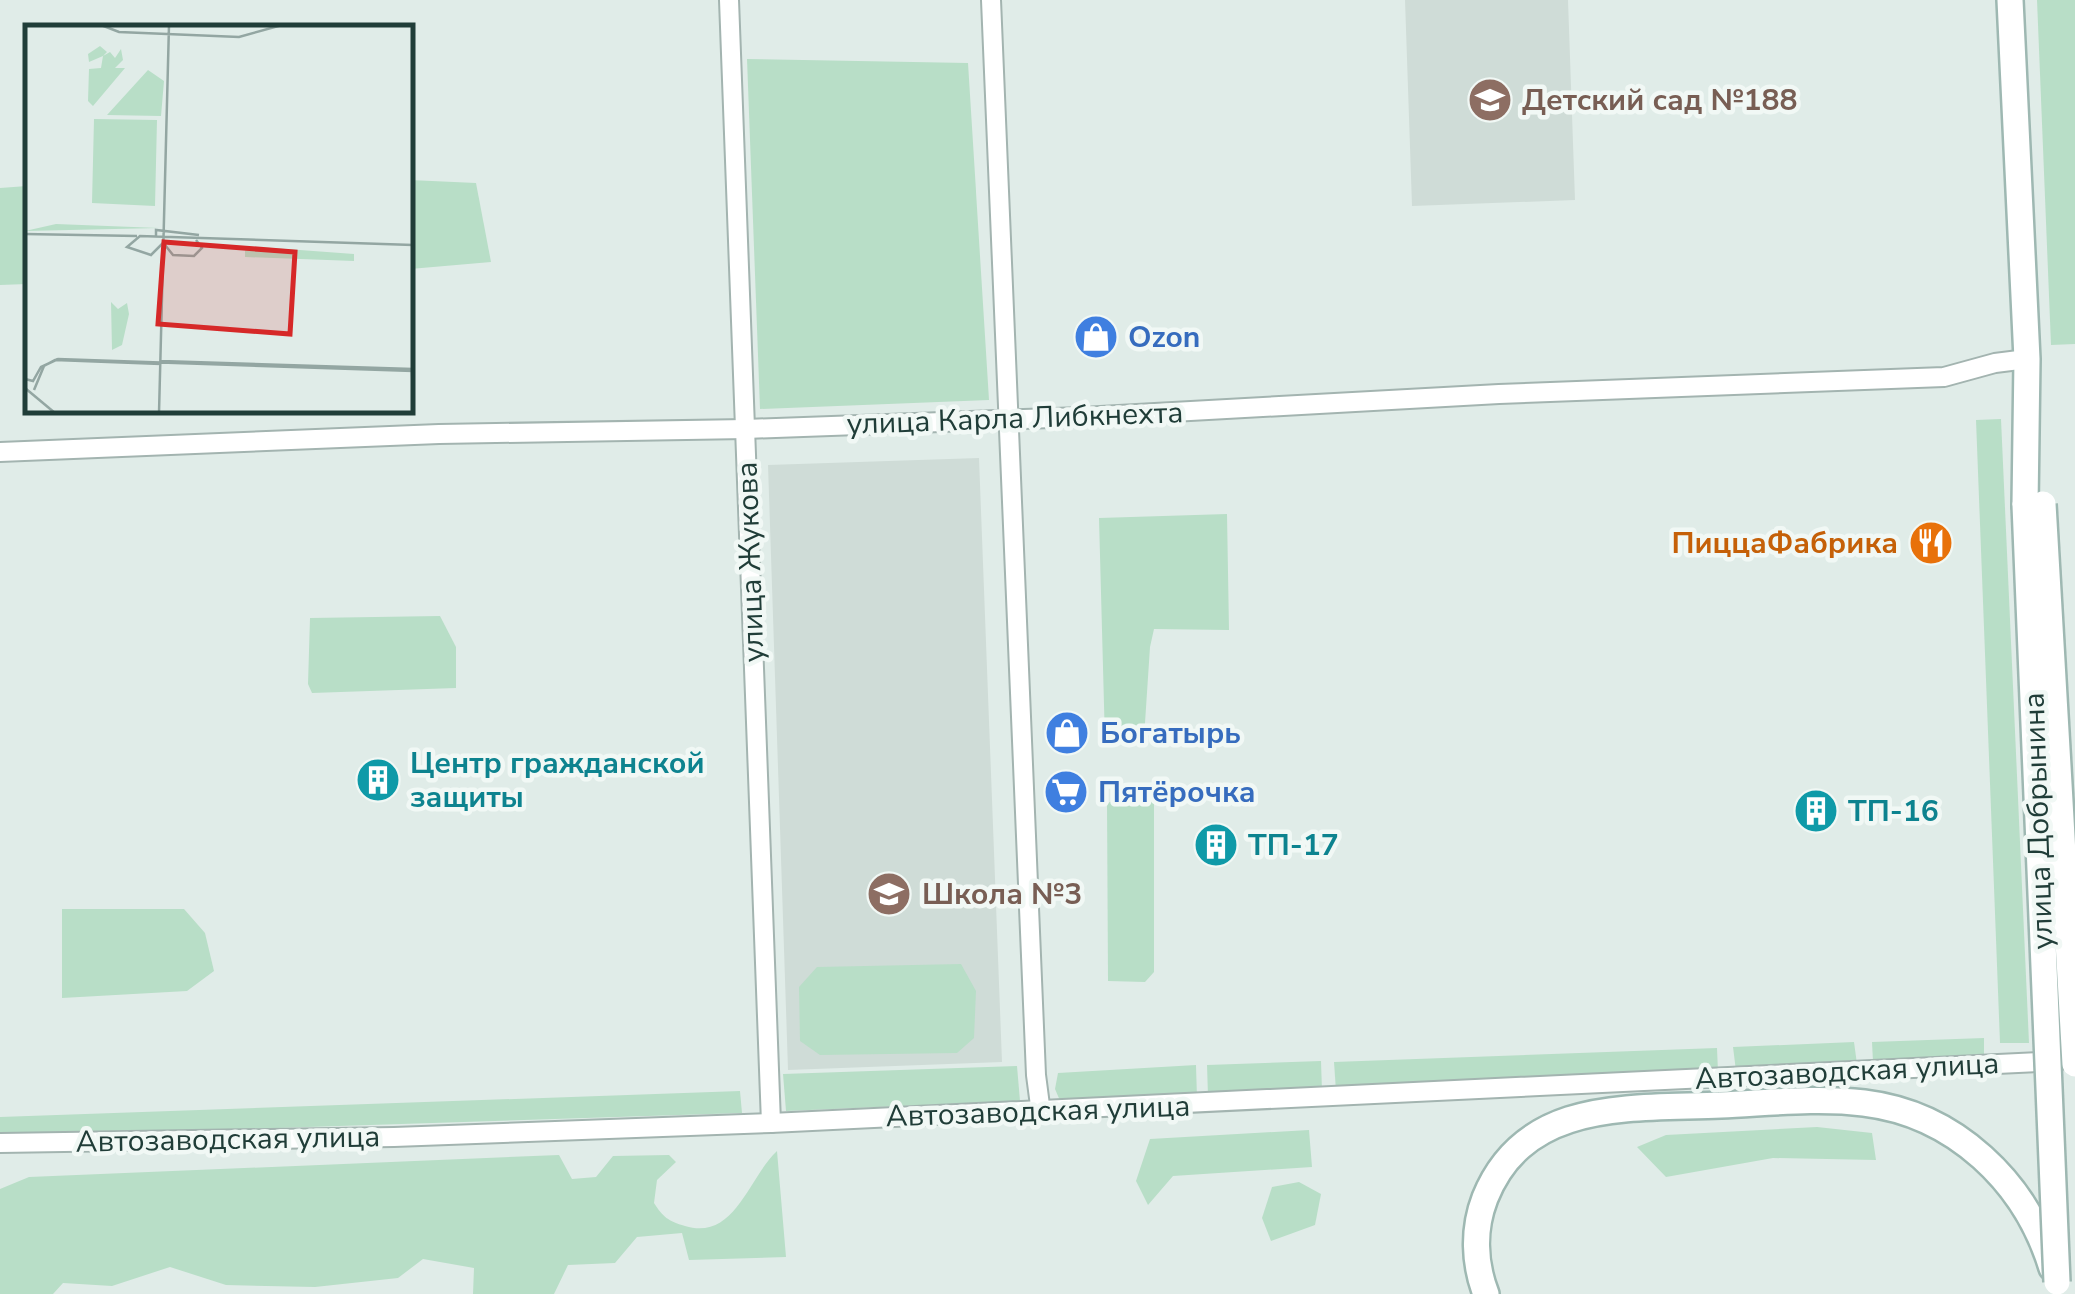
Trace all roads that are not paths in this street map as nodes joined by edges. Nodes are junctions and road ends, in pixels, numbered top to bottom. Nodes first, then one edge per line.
1 (728, 0) edge
2 (991, 0) edge
3 (2010, 0) edge
4 (2027, 359) junction
5 (1008, 418) junction
6 (746, 429) junction
7 (0, 452) edge
8 (2034, 504) junction
9 (2075, 1062) edge
10 (1041, 1113) junction
11 (772, 1123) junction
12 (0, 1142) edge
13 (2057, 1288) edge
14 (1486, 1294) edge

1 - 6 street, улица Жукова
2 - 5 street
3 - 4 main road, улица Добрынина
4 - 5 street, улица Карла Либкнехта
4 - 8 main road, улица Добрынина
5 - 6 street, улица Карла Либкнехта
5 - 10 street
6 - 7 street, улица Карла Либкнехта
6 - 11 street, улица Жукова
8 - 9 main road, улица Добрынина, bridge
8 - 13 main road, улица Добрынина, bridge
9 - 10 street, Автозаводская улица
10 - 11 street, Автозаводская улица
11 - 12 street, Автозаводская улица
13 - 14 main road, bridge

